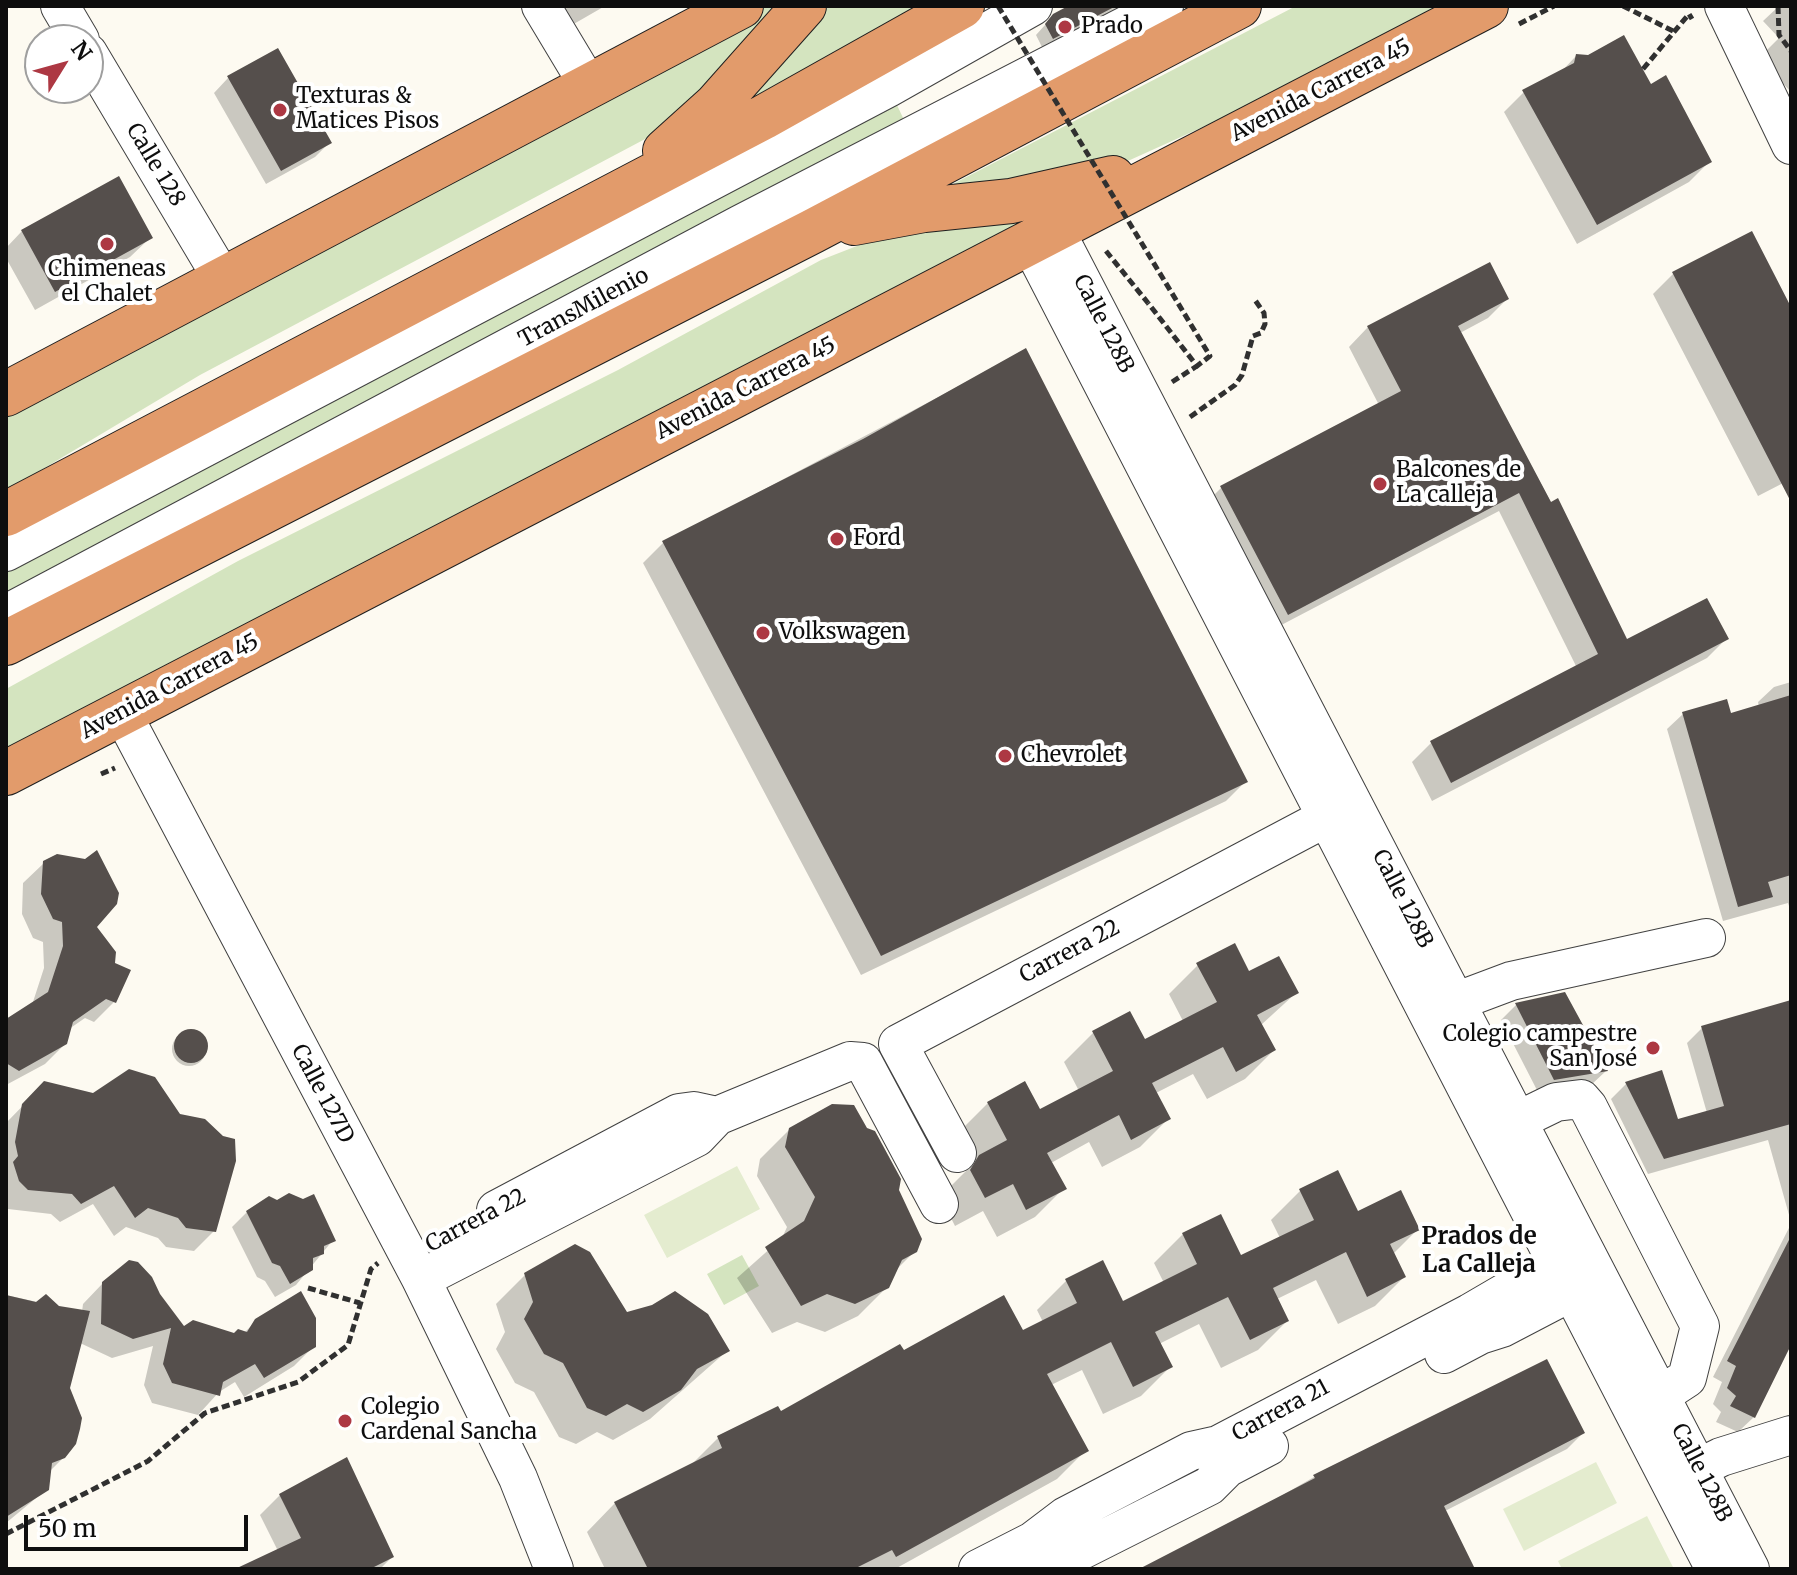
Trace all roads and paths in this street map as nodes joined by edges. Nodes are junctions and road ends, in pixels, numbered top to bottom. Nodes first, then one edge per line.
1 (60, 6) edge
2 (541, 6) edge
3 (741, 6) edge
4 (804, 6) edge
5 (962, 6) edge
6 (998, 6) edge
7 (1033, 6) edge
8 (1164, 6) edge
9 (1239, 6) edge
10 (1486, 6) edge
11 (1623, 6) edge
12 (1778, 6) edge
13 (1710, 17) edge
14 (71, 24) edge
15 (1675, 32) junction
16 (1791, 51) edge
17 (1643, 69) dead end
18 (104, 80) edge
19 (589, 86) junction
20 (1791, 145) edge
21 (1199, 153) junction
22 (611, 199) junction
23 (813, 231) junction
24 (1042, 235) junction
25 (1098, 241) dead end
26 (222, 278) junction
27 (1255, 300) dead end
28 (1197, 366) junction
29 (1179, 378) dead end
30 (6, 394) edge
31 (1178, 423) dead end
32 (6, 514) edge
33 (6, 552) edge
34 (10, 635) edge
35 (122, 713) junction
36 (118, 766) dead end
37 (6, 773) edge
38 (101, 774) dead end
39 (1340, 810) junction
40 (1706, 938) dead end
41 (1455, 1002) junction
42 (1517, 1121) junction
43 (957, 1153) dead end
44 (939, 1204) dead end
45 (410, 1260) junction
46 (1577, 1270) junction
47 (308, 1288) dead end
48 (360, 1303) junction
49 (1661, 1395) junction
50 (1791, 1435) edge
51 (1699, 1468) junction
52 (518, 1478) junction
53 (6, 1534) edge
54 (554, 1569) edge
55 (583, 1569) edge
56 (978, 1569) edge
57 (1033, 1569) edge
58 (1715, 1569) edge
59 (1750, 1569) edge

1 - 14 street
2 - 19 street
3 - 19 highway
4 - 22 highway
5 - 22 highway
6 - 28 path, bridge
7 - 33 street
8 - 34 street, TransMilenio
9 - 23 highway
10 - 21 highway, Avenida Carrera 45
11 - 15 path
12 - 16 path
13 - 15 path
13 - 20 street
15 - 17 path
18 - 26 street, Calle 128
19 - 26 highway
21 - 23 highway
21 - 24 highway, Avenida Carrera 45
22 - 32 highway
23 - 34 highway
24 - 35 highway, Avenida Carrera 45
24 - 39 street, Calle 128B
25 - 28 path, bridge
26 - 30 highway
27 - 31 path
28 - 29 path
35 - 37 highway, Avenida Carrera 45
35 - 45 street, Calle 127D
36 - 38 path
39 - 41 street, Calle 128B
39 - 43 street, Carrera 22
39 - 46 street, Calle 128B
40 - 41 street
41 - 42 street, Calle 128B
42 - 46 street, Calle 128B
42 - 49 street
44 - 45 street, Carrera 22
45 - 48 path
45 - 52 street, Calle 127D
46 - 49 street, Calle 128B
46 - 56 street, Carrera 21
46 - 57 street, Carrera 21
46 - 58 street, Calle 128B
47 - 48 path
48 - 53 path
49 - 51 street, Calle 128B
50 - 51 street
51 - 59 street, Calle 128B
52 - 54 street, Calle 127D
52 - 55 street, Calle 127D

